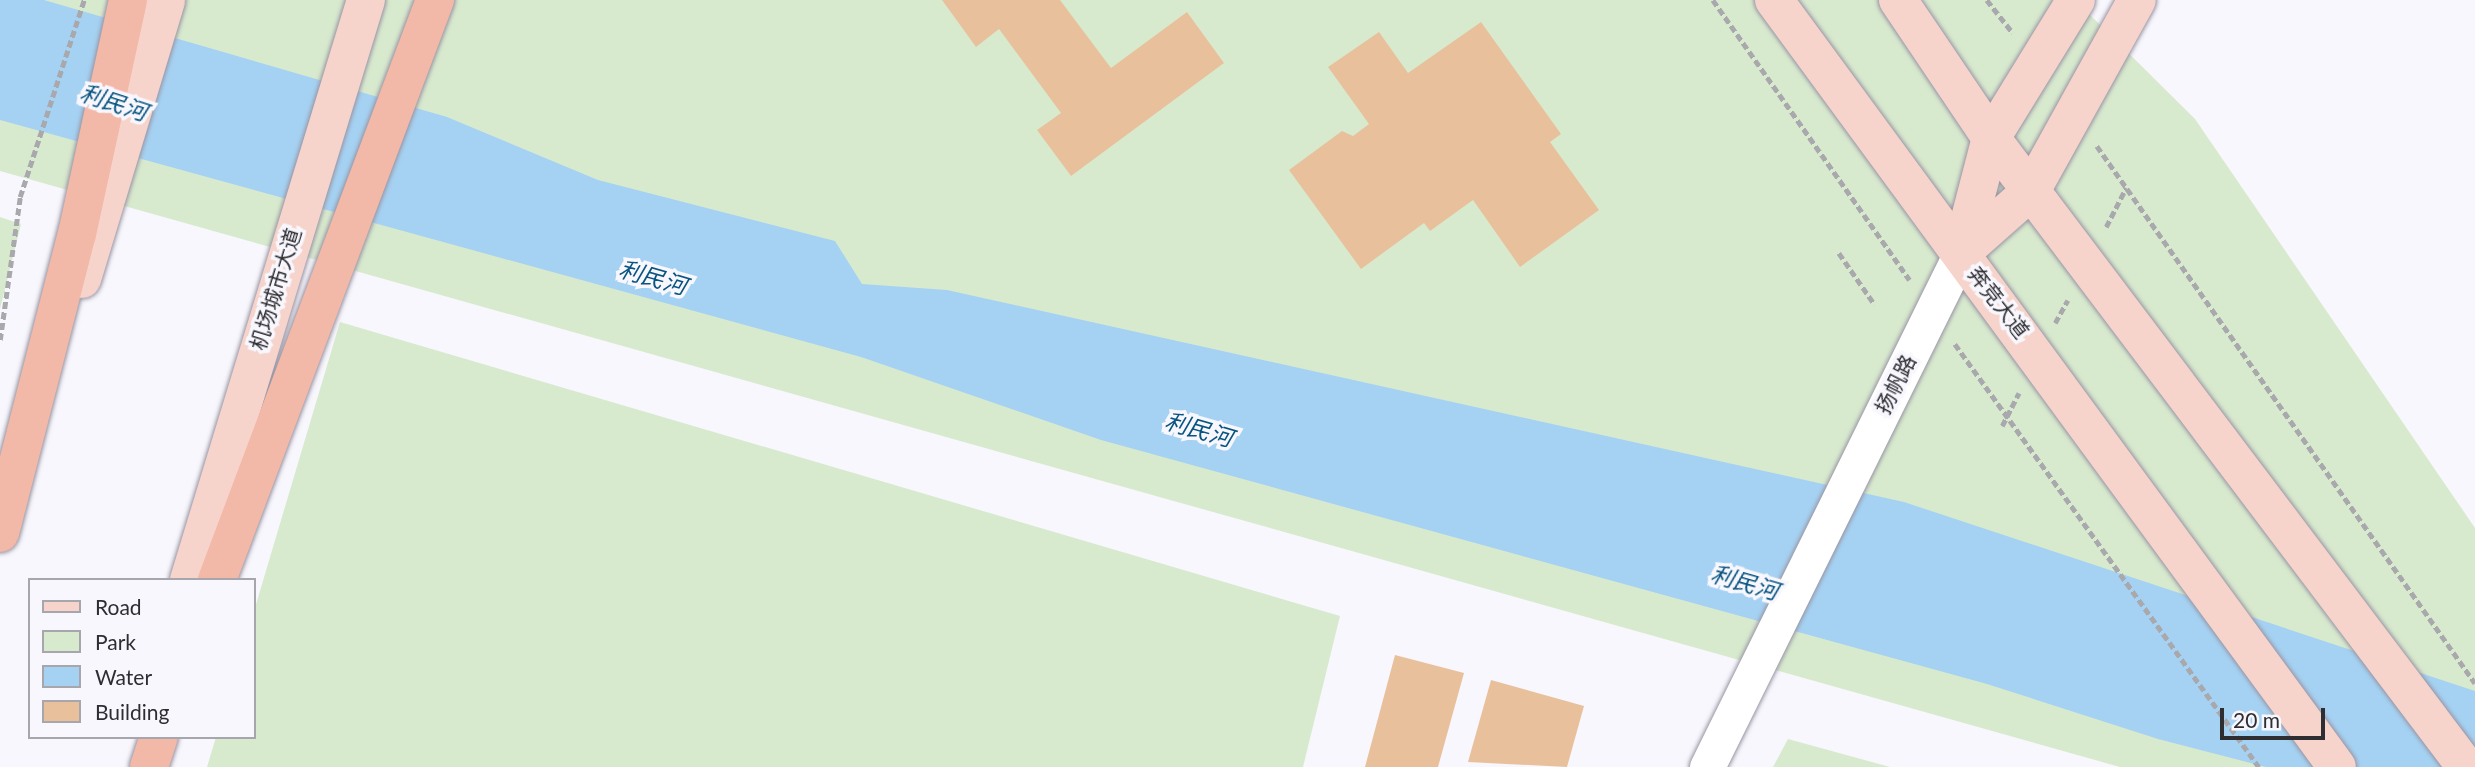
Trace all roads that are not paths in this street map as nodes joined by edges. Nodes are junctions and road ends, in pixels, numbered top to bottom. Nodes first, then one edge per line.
1 (107, 0) edge
2 (366, 0) edge
3 (435, 0) edge
4 (1774, 0) edge
5 (1898, 0) edge
6 (2076, 0) edge
7 (2137, 0) edge
8 (153, 1) edge
9 (1991, 138) junction
10 (2031, 191) junction
11 (1961, 253) junction
12 (0, 455) edge
13 (0, 533) edge
14 (0, 549) edge
15 (189, 578) edge
16 (218, 578) edge
17 (141, 739) edge
18 (158, 739) edge
19 (133, 767) edge
20 (149, 767) edge
21 (1707, 767) edge
22 (2337, 767) edge
23 (2466, 767) edge

1 - 12 highway
2 - 15 main road, 机场城市大道
3 - 16 highway
4 - 11 main road, 奔竞大道
5 - 9 main road
6 - 9 main road, 扬帆路
7 - 10 main road
8 - 13 highway
8 - 14 main road
9 - 10 main road
9 - 11 main road, 扬帆路
10 - 11 main road
10 - 23 main road
11 - 21 street, 扬帆路
11 - 22 main road, 奔竞大道
17 - 19 main road
18 - 20 highway

